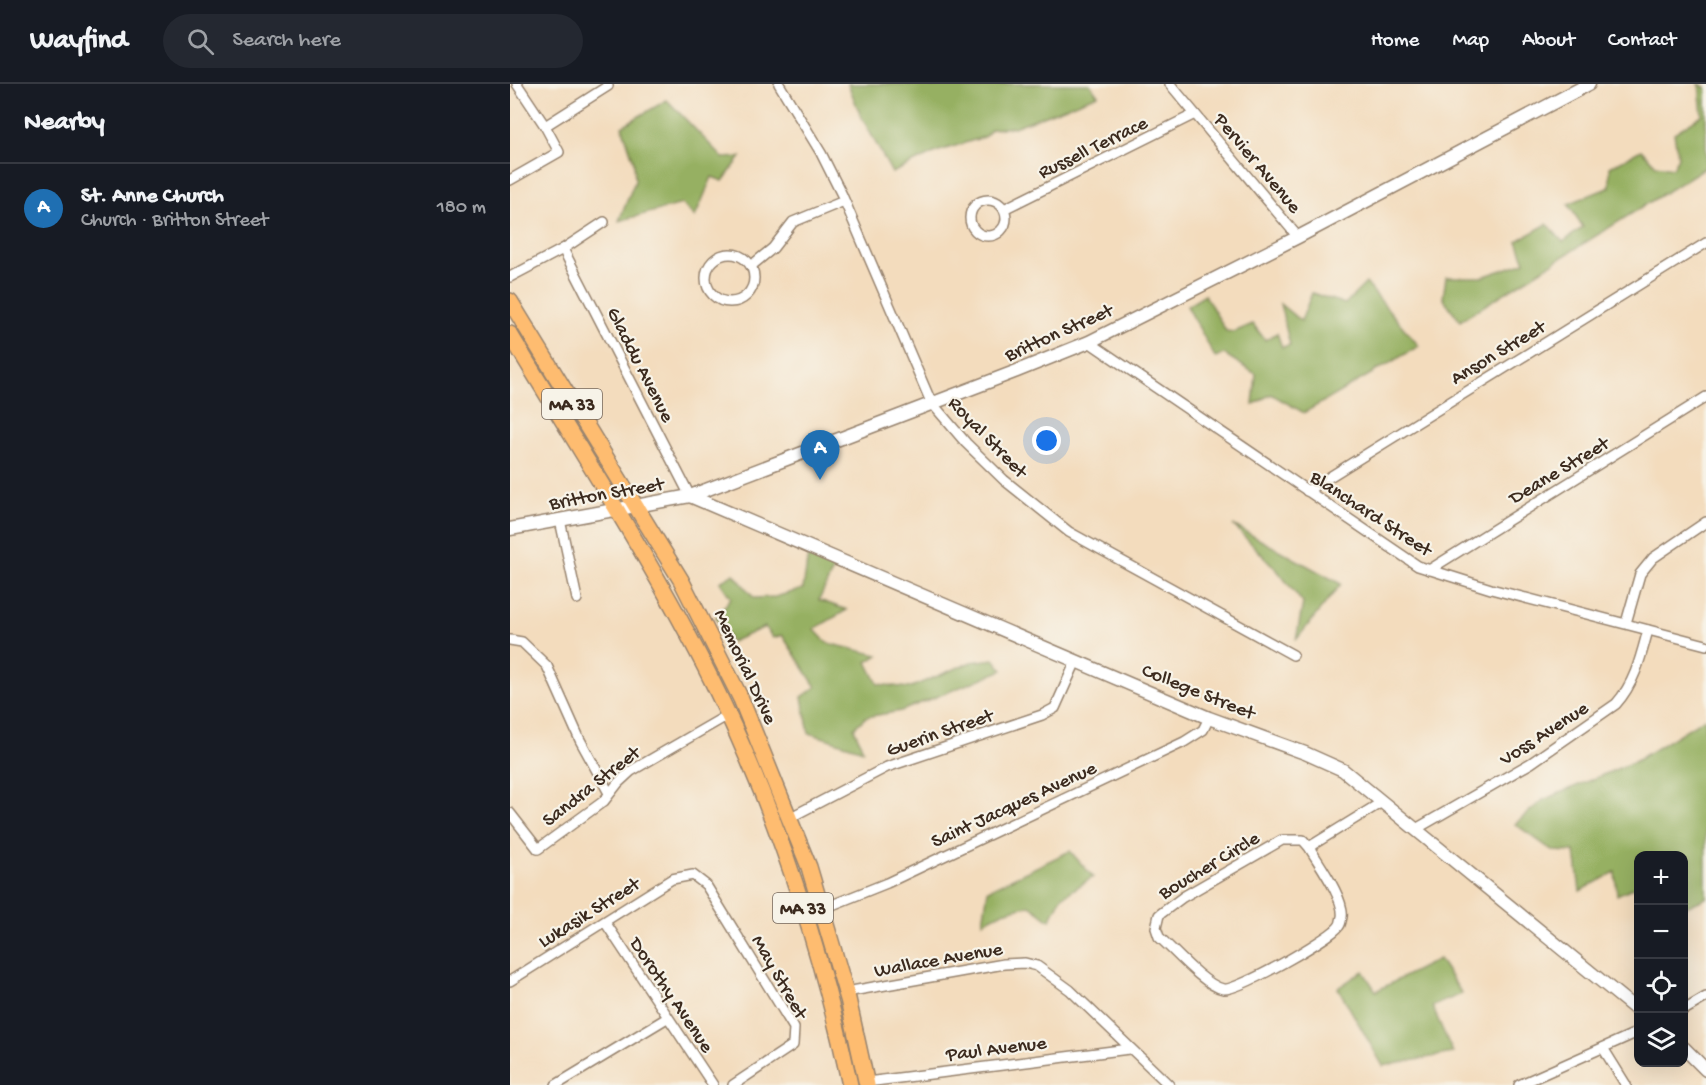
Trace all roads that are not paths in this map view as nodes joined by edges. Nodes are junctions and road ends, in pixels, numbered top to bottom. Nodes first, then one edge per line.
1 (517, 84) edge
2 (607, 84) edge
3 (779, 84) edge
4 (1170, 84) edge
5 (1589, 84) edge
6 (1195, 114) junction
7 (545, 126) junction
8 (510, 180) edge
9 (844, 201) junction
10 (1004, 209) junction
11 (604, 222) dead end
12 (1298, 237) junction
13 (1706, 243) edge
14 (563, 249) junction
15 (751, 266) junction
16 (510, 277) edge
17 (510, 300) edge
18 (510, 334) edge
19 (1089, 342) junction
20 (1706, 397) edge
21 (931, 402) junction
22 (1307, 491) junction
23 (690, 496) junction
24 (635, 507) junction
25 (617, 511) junction
26 (560, 520) junction
27 (1706, 522) edge
28 (510, 529) edge
29 (1429, 570) junction
30 (577, 599) dead end
31 (1626, 623) junction
32 (1648, 630) junction
33 (510, 640) edge
34 (1706, 645) edge
35 (1293, 655) dead end
36 (1076, 661) junction
37 (728, 715) junction
38 (1209, 718) junction
39 (609, 793) junction
40 (1382, 802) junction
41 (510, 813) edge
42 (791, 817) junction
43 (1416, 829) junction
44 (1309, 848) junction
45 (686, 876) joint
46 (822, 909) junction
47 (604, 922) junction
48 (510, 981) edge
49 (846, 992) junction
50 (1706, 997) edge
51 (1688, 1007) edge
52 (1634, 1008) edge
53 (667, 1018) junction
54 (1634, 1034) edge
55 (1604, 1048) junction
56 (1129, 1049) junction
57 (1688, 1053) edge
58 (1706, 1070) edge
59 (867, 1083) edge
60 (556, 1085) edge
61 (713, 1085) edge
62 (733, 1085) edge
63 (850, 1085) edge
64 (1169, 1085) edge
65 (1520, 1085) edge
66 (1626, 1085) edge

1 - 7 street
2 - 7 street
3 - 9 street, Royal Street
4 - 6 street, Pervier Avenue
5 - 12 street, Britton Street
6 - 10 street, Russell Terrace
6 - 12 street, Pervier Avenue
7 - 8 street
9 - 15 street
9 - 21 street, Royal Street
10 - 10 street
11 - 14 street
12 - 19 street, Britton Street
13 - 22 street, Anson Street
14 - 16 street
14 - 23 street, Gladdu Avenue
15 - 15 street
17 - 24 main road, Memorial Drive / MA 33
18 - 25 main road, Memorial Drive / MA 33
19 - 21 street, Britton Street
19 - 22 street, Blanchard Street
20 - 29 street, Deane Street
21 - 23 street, Britton Street
21 - 35 street, Royal Street
22 - 29 street, Blanchard Street
23 - 24 street, Britton Street
23 - 36 street, College Street
24 - 25 street, Britton Street
24 - 42 main road, Memorial Drive / MA 33
25 - 26 street, Britton Street
25 - 37 main road, Memorial Drive / MA 33
26 - 28 street, Britton Street
26 - 30 street
27 - 31 street
29 - 31 street, Blanchard Street
31 - 32 street, Blanchard Street
32 - 34 street, Blanchard Street
32 - 43 street, Voss Avenue
33 - 39 street
36 - 38 street, College Street
36 - 42 street, Guerin Street
37 - 39 street, Sandra Street
37 - 63 main road, Memorial Drive / MA 33
38 - 40 street, College Street
38 - 46 street, Saint Jacques Avenue
39 - 41 street, Sandra Street
40 - 43 street, College Street
40 - 44 street
42 - 46 main road, Memorial Drive / MA 33
43 - 52 street, College Street
44 - 44 street, Boucher Circle
45 - 47 street, Lukasik Street
45 - 62 street, May Street
46 - 49 main road, Memorial Drive / MA 33
47 - 48 street, Lukasik Street
47 - 53 street, Dorothy Avenue
49 - 56 street, Wallace Avenue
49 - 59 main road, Memorial Drive / MA 33
50 - 51 street
53 - 60 street
53 - 61 street, Dorothy Avenue
54 - 55 street
55 - 65 street
55 - 66 street
56 - 59 street, Paul Avenue
56 - 64 street, Wallace Avenue
57 - 58 street

